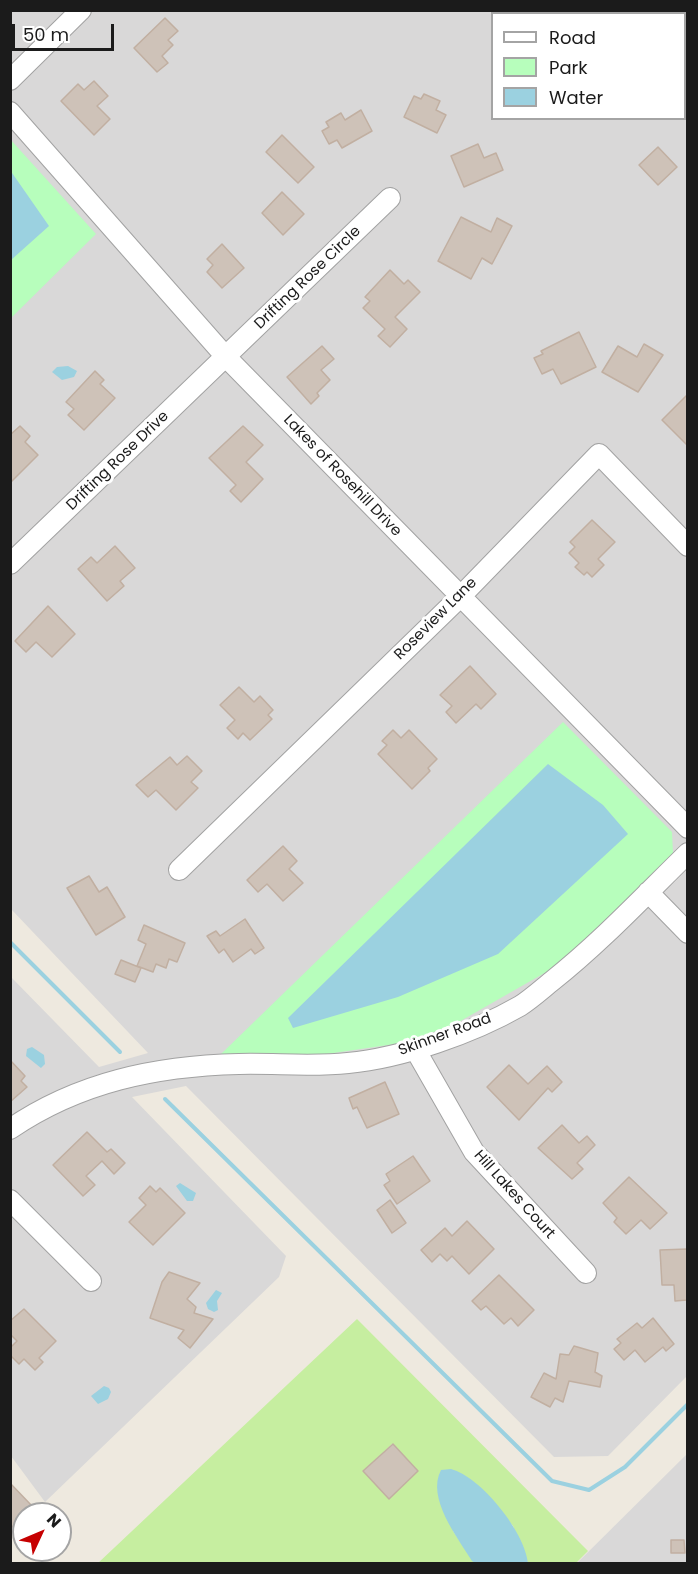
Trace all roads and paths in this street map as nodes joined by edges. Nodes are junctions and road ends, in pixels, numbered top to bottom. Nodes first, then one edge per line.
1 (81, 10) edge
2 (10, 80) edge
3 (10, 112) edge
4 (390, 198) dead end
5 (226, 357) junction
6 (687, 546) edge
7 (10, 564) edge
8 (460, 597) junction
9 (687, 828) edge
10 (687, 853) edge
11 (179, 870) dead end
12 (648, 892) junction
13 (687, 933) edge
14 (415, 1049) junction
15 (10, 1129) edge
16 (10, 1200) edge
17 (586, 1273) dead end
18 (91, 1281) dead end

1 - 2 street
3 - 5 street, Lakes of Rosehill Drive
4 - 5 street, Drifting Rose Circle
5 - 7 street, Drifting Rose Drive
5 - 8 street, Lakes of Rosehill Drive
6 - 8 street, Roseview Lane
8 - 9 street, Lakes of Rosehill Drive
8 - 11 street, Roseview Lane
10 - 12 street, Skinner Road
12 - 13 street
12 - 14 street, Skinner Road
14 - 15 street, Skinner Road
14 - 17 street, Hill Lakes Court
16 - 18 street

